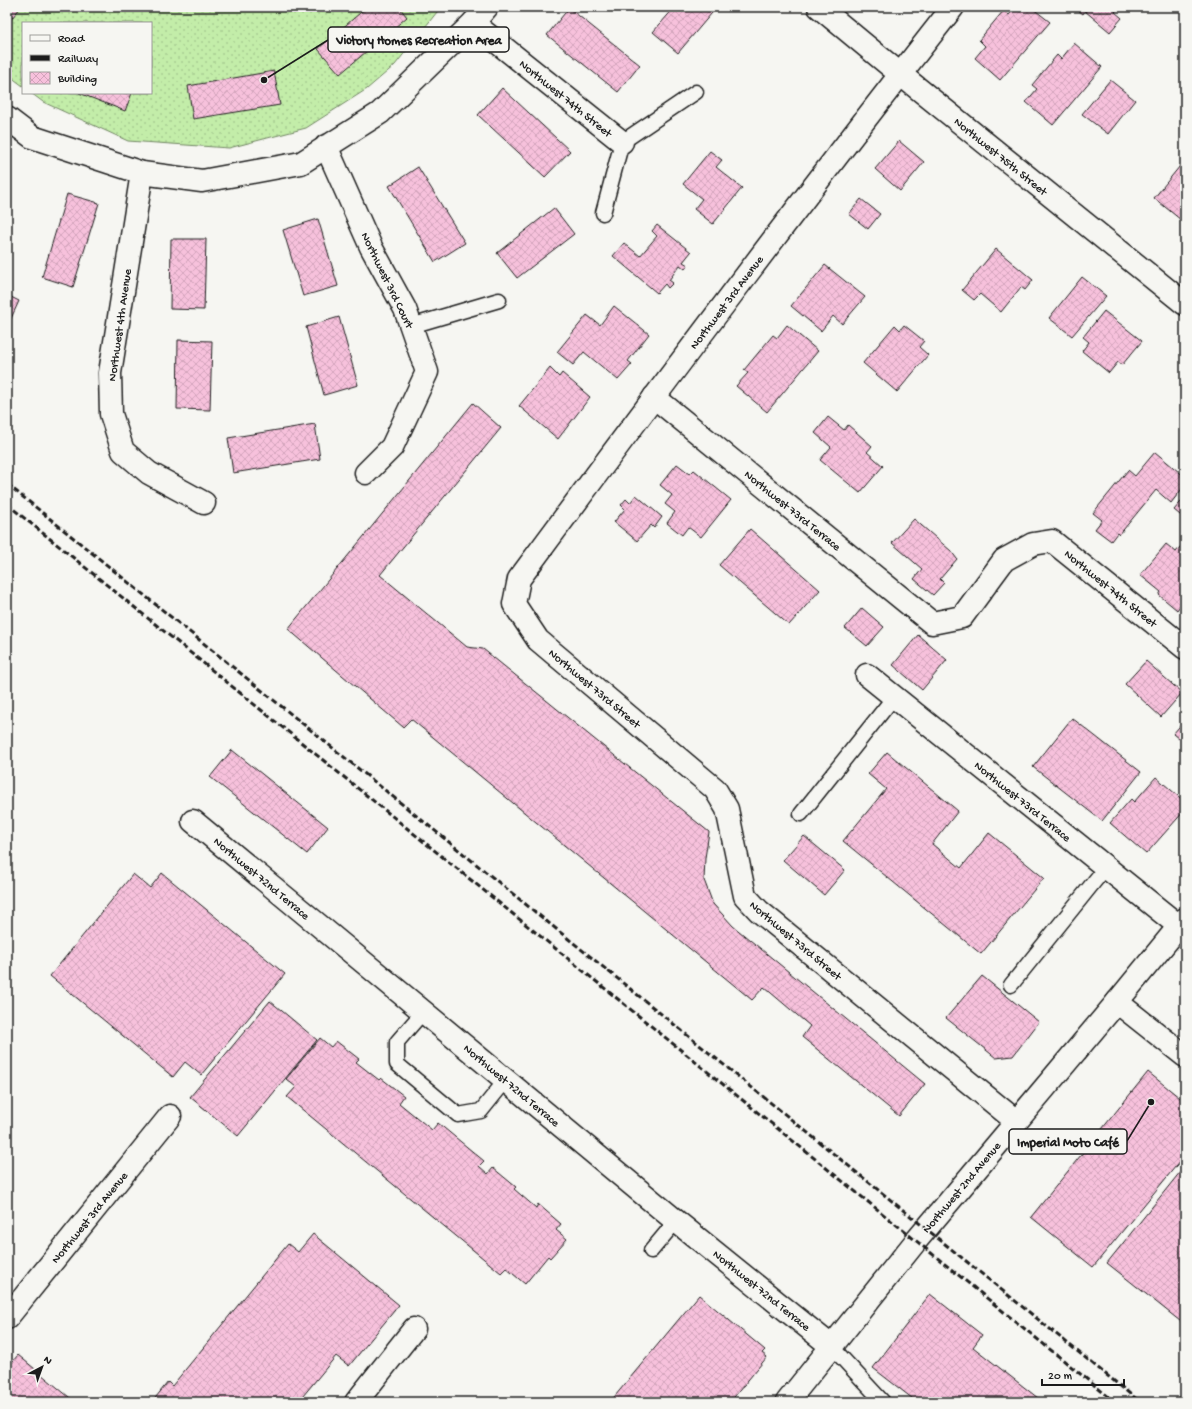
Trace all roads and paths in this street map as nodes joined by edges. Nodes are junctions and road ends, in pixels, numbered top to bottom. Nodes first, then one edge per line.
1 (818, 7) edge
2 (953, 7) edge
3 (480, 15) edge
4 (900, 74) junction
5 (696, 92) dead end
6 (7, 118) edge
7 (622, 142) junction
8 (326, 146) junction
9 (142, 173) junction
10 (603, 212) dead end
11 (1182, 297) edge
12 (499, 300) dead end
13 (411, 326) junction
14 (654, 397) junction
15 (366, 472) dead end
16 (204, 503) dead end
17 (1033, 544) joint
18 (514, 604) joint
19 (1185, 648) edge
20 (867, 675) dead end
21 (894, 697) junction
22 (801, 814) dead end
23 (193, 821) dead end
24 (1106, 867) junction
25 (1182, 923) edge
26 (1011, 985) dead end
27 (1117, 1002) junction
28 (423, 1012) junction
29 (1185, 1056) edge
30 (506, 1080) junction
31 (170, 1116) dead end
32 (1016, 1121) junction
33 (676, 1221) junction
34 (651, 1251) dead end
35 (7, 1318) edge
36 (414, 1329) dead end
37 (831, 1346) junction
38 (356, 1402) edge
39 (787, 1402) edge
40 (884, 1402) edge

1 - 4 street, Northwest 75th Street
2 - 4 street, Northwest 3rd Avenue
3 - 7 street, Northwest 74th Street
3 - 8 street
4 - 11 street, Northwest 75th Street
4 - 14 street, Northwest 3rd Avenue
5 - 7 lane
6 - 9 street
7 - 10 lane
8 - 9 street
8 - 13 street, Northwest 3rd Court
9 - 16 street, Northwest 4th Avenue
12 - 13 lane
13 - 15 street, Northwest 3rd Court
14 - 17 street, Northwest 73rd Terrace
14 - 18 street, Northwest 3rd Avenue
17 - 19 street, Northwest 74th Street
18 - 32 street, Northwest 73rd Street
20 - 21 street, Northwest 73rd Terrace
21 - 22 lane
21 - 24 street, Northwest 73rd Terrace
23 - 28 street, Northwest 72nd Terrace
24 - 25 street, Northwest 73rd Terrace
24 - 26 lane
25 - 27 street, Northwest 2nd Avenue
27 - 29 street
27 - 32 street, Northwest 2nd Avenue
28 - 30 street, Northwest 72nd Terrace
28 - 30 lane
30 - 33 street, Northwest 72nd Terrace
31 - 35 street, Northwest 3rd Avenue
32 - 37 street, Northwest 2nd Avenue
33 - 34 lane
33 - 37 street, Northwest 72nd Terrace
36 - 38 street
37 - 39 street, Northwest 2nd Avenue
37 - 40 lane

